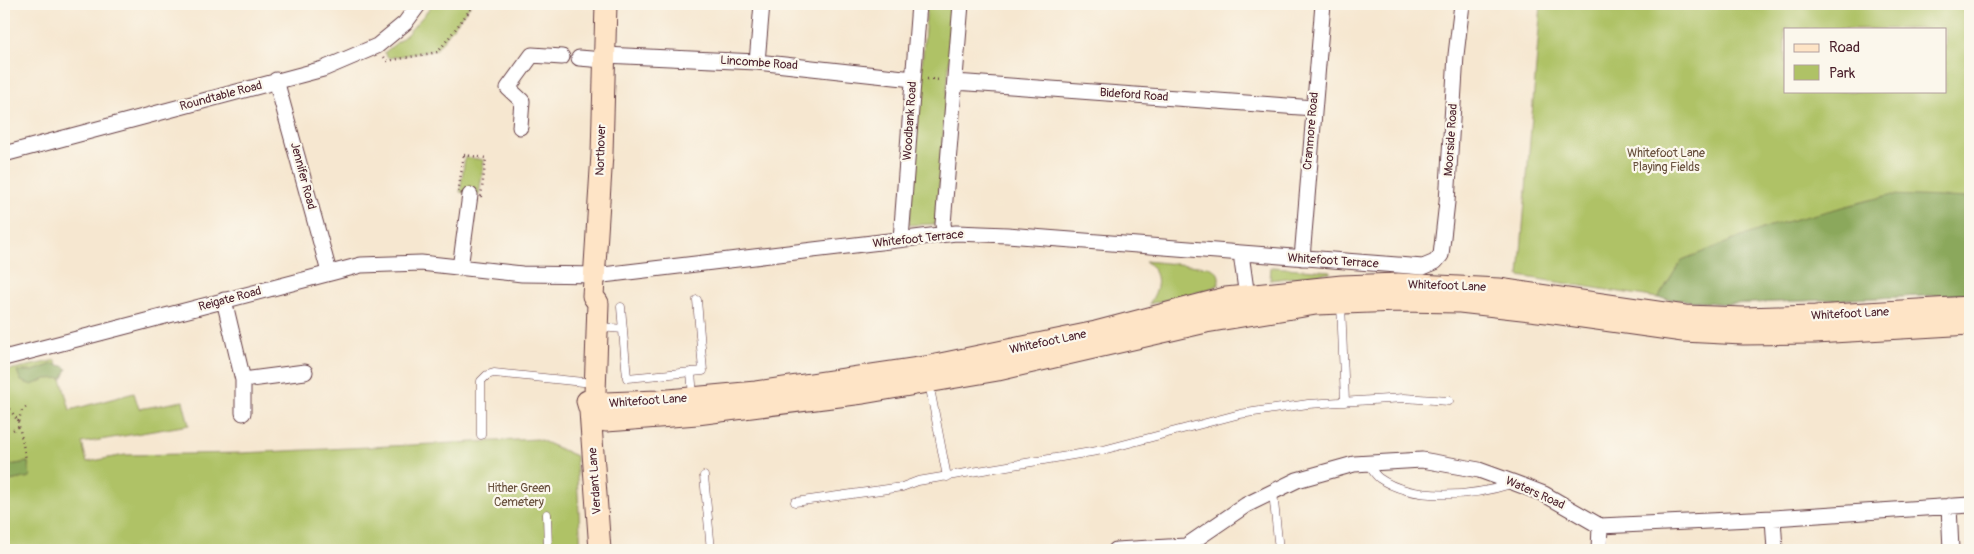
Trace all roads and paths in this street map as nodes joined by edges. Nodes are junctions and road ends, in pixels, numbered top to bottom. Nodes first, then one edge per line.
1 (419, 4) edge
2 (472, 4) edge
3 (606, 4) edge
4 (762, 4) edge
5 (919, 4) edge
6 (961, 4) edge
7 (1323, 4) edge
8 (1462, 4) edge
9 (378, 46) junction
10 (562, 57) dead end
11 (579, 58) dead end
12 (604, 58) junction
13 (756, 62) junction
14 (913, 78) junction
15 (276, 80) junction
16 (955, 82) junction
17 (1314, 108) junction
18 (520, 128) dead end
19 (4, 154) edge
20 (470, 195) junction
21 (945, 234) junction
22 (901, 239) junction
23 (1242, 254) junction
24 (1302, 258) junction
25 (460, 268) junction
26 (1424, 268) joint
27 (329, 272) junction
28 (593, 286) junction
29 (1461, 294) junction
30 (224, 300) junction
31 (697, 300) dead end
32 (1341, 303) junction
33 (1248, 305) junction
34 (620, 307) dead end
35 (1970, 307) edge
36 (1970, 324) edge
37 (597, 326) junction
38 (623, 329) junction
39 (4, 358) edge
40 (305, 372) dead end
41 (691, 372) junction
42 (927, 375) junction
43 (243, 380) junction
44 (583, 382) junction
45 (694, 398) junction
46 (4, 400) edge
47 (1449, 400) dead end
48 (1345, 402) junction
49 (26, 407) dead end
50 (590, 411) junction
51 (243, 413) dead end
52 (18, 421) junction
53 (20, 426) junction
54 (13, 430) dead end
55 (481, 435) dead end
56 (26, 459) dead end
57 (1367, 463) junction
58 (704, 476) dead end
59 (948, 477) junction
60 (1515, 483) junction
61 (1274, 492) junction
62 (795, 502) dead end
63 (1970, 505) edge
64 (1949, 506) junction
65 (548, 514) dead end
66 (1773, 518) junction
67 (1600, 526) junction
68 (1186, 548) edge
69 (548, 550) edge
70 (600, 550) edge
71 (711, 550) edge
72 (1116, 550) edge
73 (1279, 550) edge
74 (1599, 550) edge
75 (1775, 550) edge
76 (1951, 550) edge

1 - 9 street, Roundtable Road
2 - 9 path
3 - 12 street, Northover
4 - 13 street
5 - 14 street, Woodbank Road
6 - 16 street
7 - 17 street, Cranmore Road
8 - 26 street, Moorside Road
9 - 15 street, Roundtable Road
10 - 18 street
11 - 12 street, Lincombe Road
12 - 13 street, Lincombe Road
12 - 28 street, Northover
13 - 14 street, Lincombe Road
14 - 16 path
14 - 22 street, Woodbank Road
15 - 19 street, Roundtable Road
15 - 27 street, Jennifer Road
16 - 17 street, Bideford Road
16 - 21 street
17 - 24 street, Cranmore Road
20 - 20 path
20 - 25 street
21 - 22 street, Whitefoot Terrace
21 - 23 street, Whitefoot Terrace
22 - 28 street, Whitefoot Terrace
23 - 24 street, Whitefoot Terrace
23 - 33 street
24 - 26 street, Whitefoot Terrace
25 - 27 street, Reigate Road
25 - 28 street, Reigate Road
27 - 30 street, Reigate Road
28 - 37 street, Northover
28 - 44 street, Northover
29 - 32 street, Whitefoot Lane
29 - 33 street, Whitefoot Lane
29 - 35 street, Whitefoot Lane
29 - 36 street, Whitefoot Lane
30 - 39 street, Reigate Road
30 - 43 street
31 - 41 lane
32 - 33 street, Whitefoot Lane
32 - 48 lane
33 - 42 street, Whitefoot Lane
34 - 38 lane
37 - 38 lane
37 - 50 street, Northover
38 - 41 lane
40 - 43 street
41 - 45 lane
42 - 45 street, Whitefoot Lane
42 - 50 street, Whitefoot Lane
42 - 59 lane
43 - 51 street
44 - 50 street, Northover
44 - 55 lane
45 - 50 street, Whitefoot Lane
46 - 52 path
47 - 48 lane
48 - 59 lane
49 - 52 path
50 - 70 street, Verdant Lane
52 - 53 path
53 - 54 path
53 - 56 path
57 - 60 street, Waters Road
57 - 60 lane
57 - 61 street, Waters Road
58 - 71 lane
59 - 62 lane
60 - 67 street, Waters Road
61 - 68 street, Waters Road
61 - 73 lane
63 - 64 street
64 - 66 street
64 - 76 street
65 - 69 lane
66 - 67 street
66 - 75 street
67 - 74 street
68 - 72 street, Waters Road

